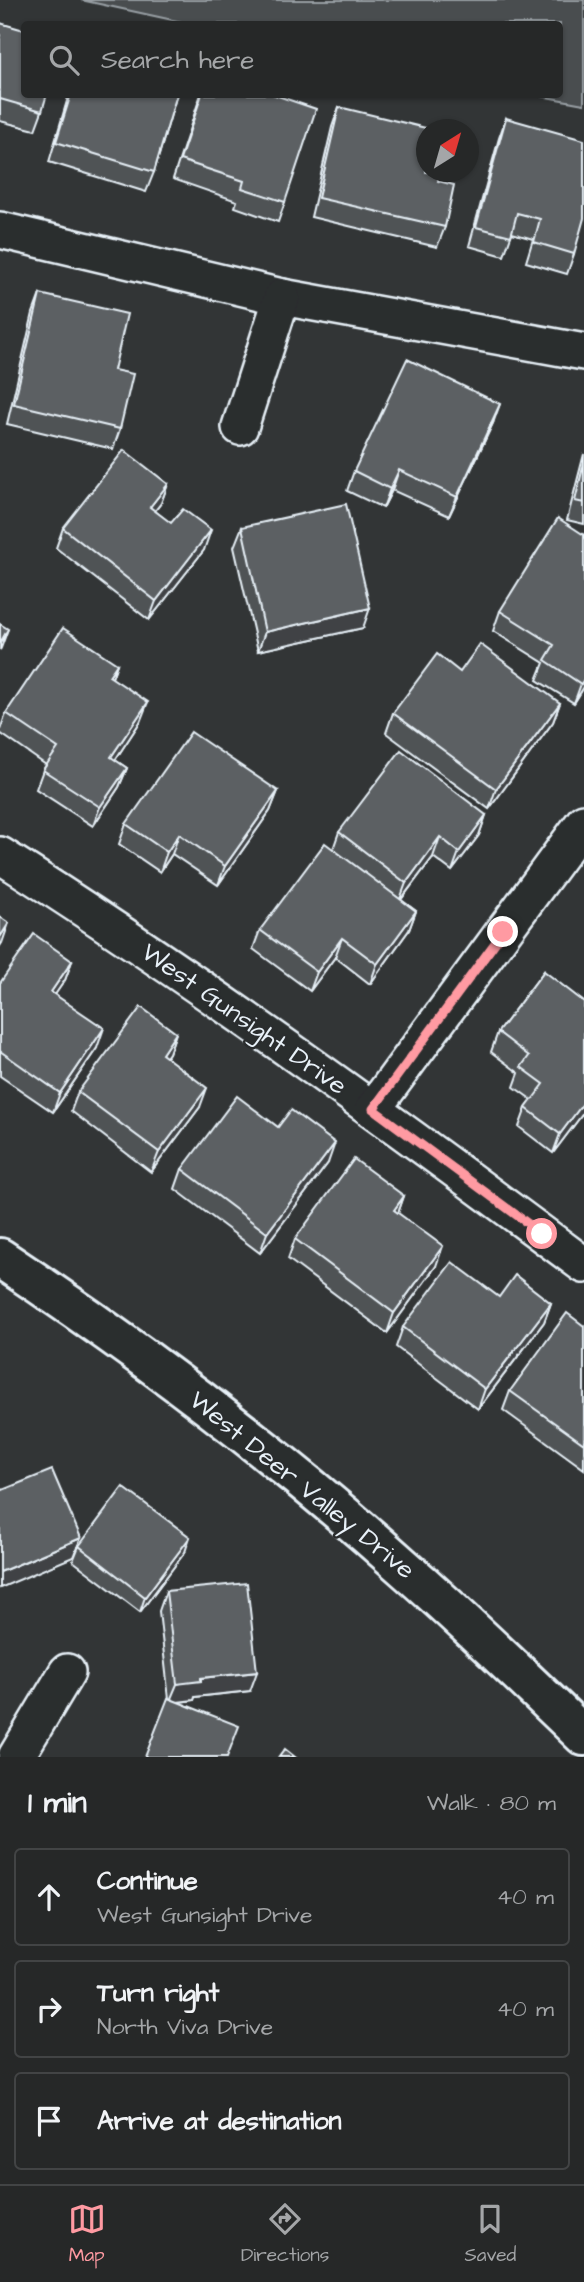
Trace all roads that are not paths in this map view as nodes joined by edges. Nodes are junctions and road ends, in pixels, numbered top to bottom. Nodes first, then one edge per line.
1 (0, 230) edge
2 (282, 297) junction
3 (584, 352) edge
4 (240, 427) dead end
5 (584, 822) edge
6 (0, 855) edge
7 (373, 1109) junction
8 (0, 1258) edge
9 (584, 1265) edge
10 (68, 1672) dead end
11 (584, 1736) edge
12 (16, 1757) edge

1 - 2 street
2 - 3 street
2 - 4 street
5 - 7 street
6 - 7 street, West Gunsight Drive
7 - 9 street, West Gunsight Drive
8 - 11 street, West Deer Valley Drive
10 - 12 street

